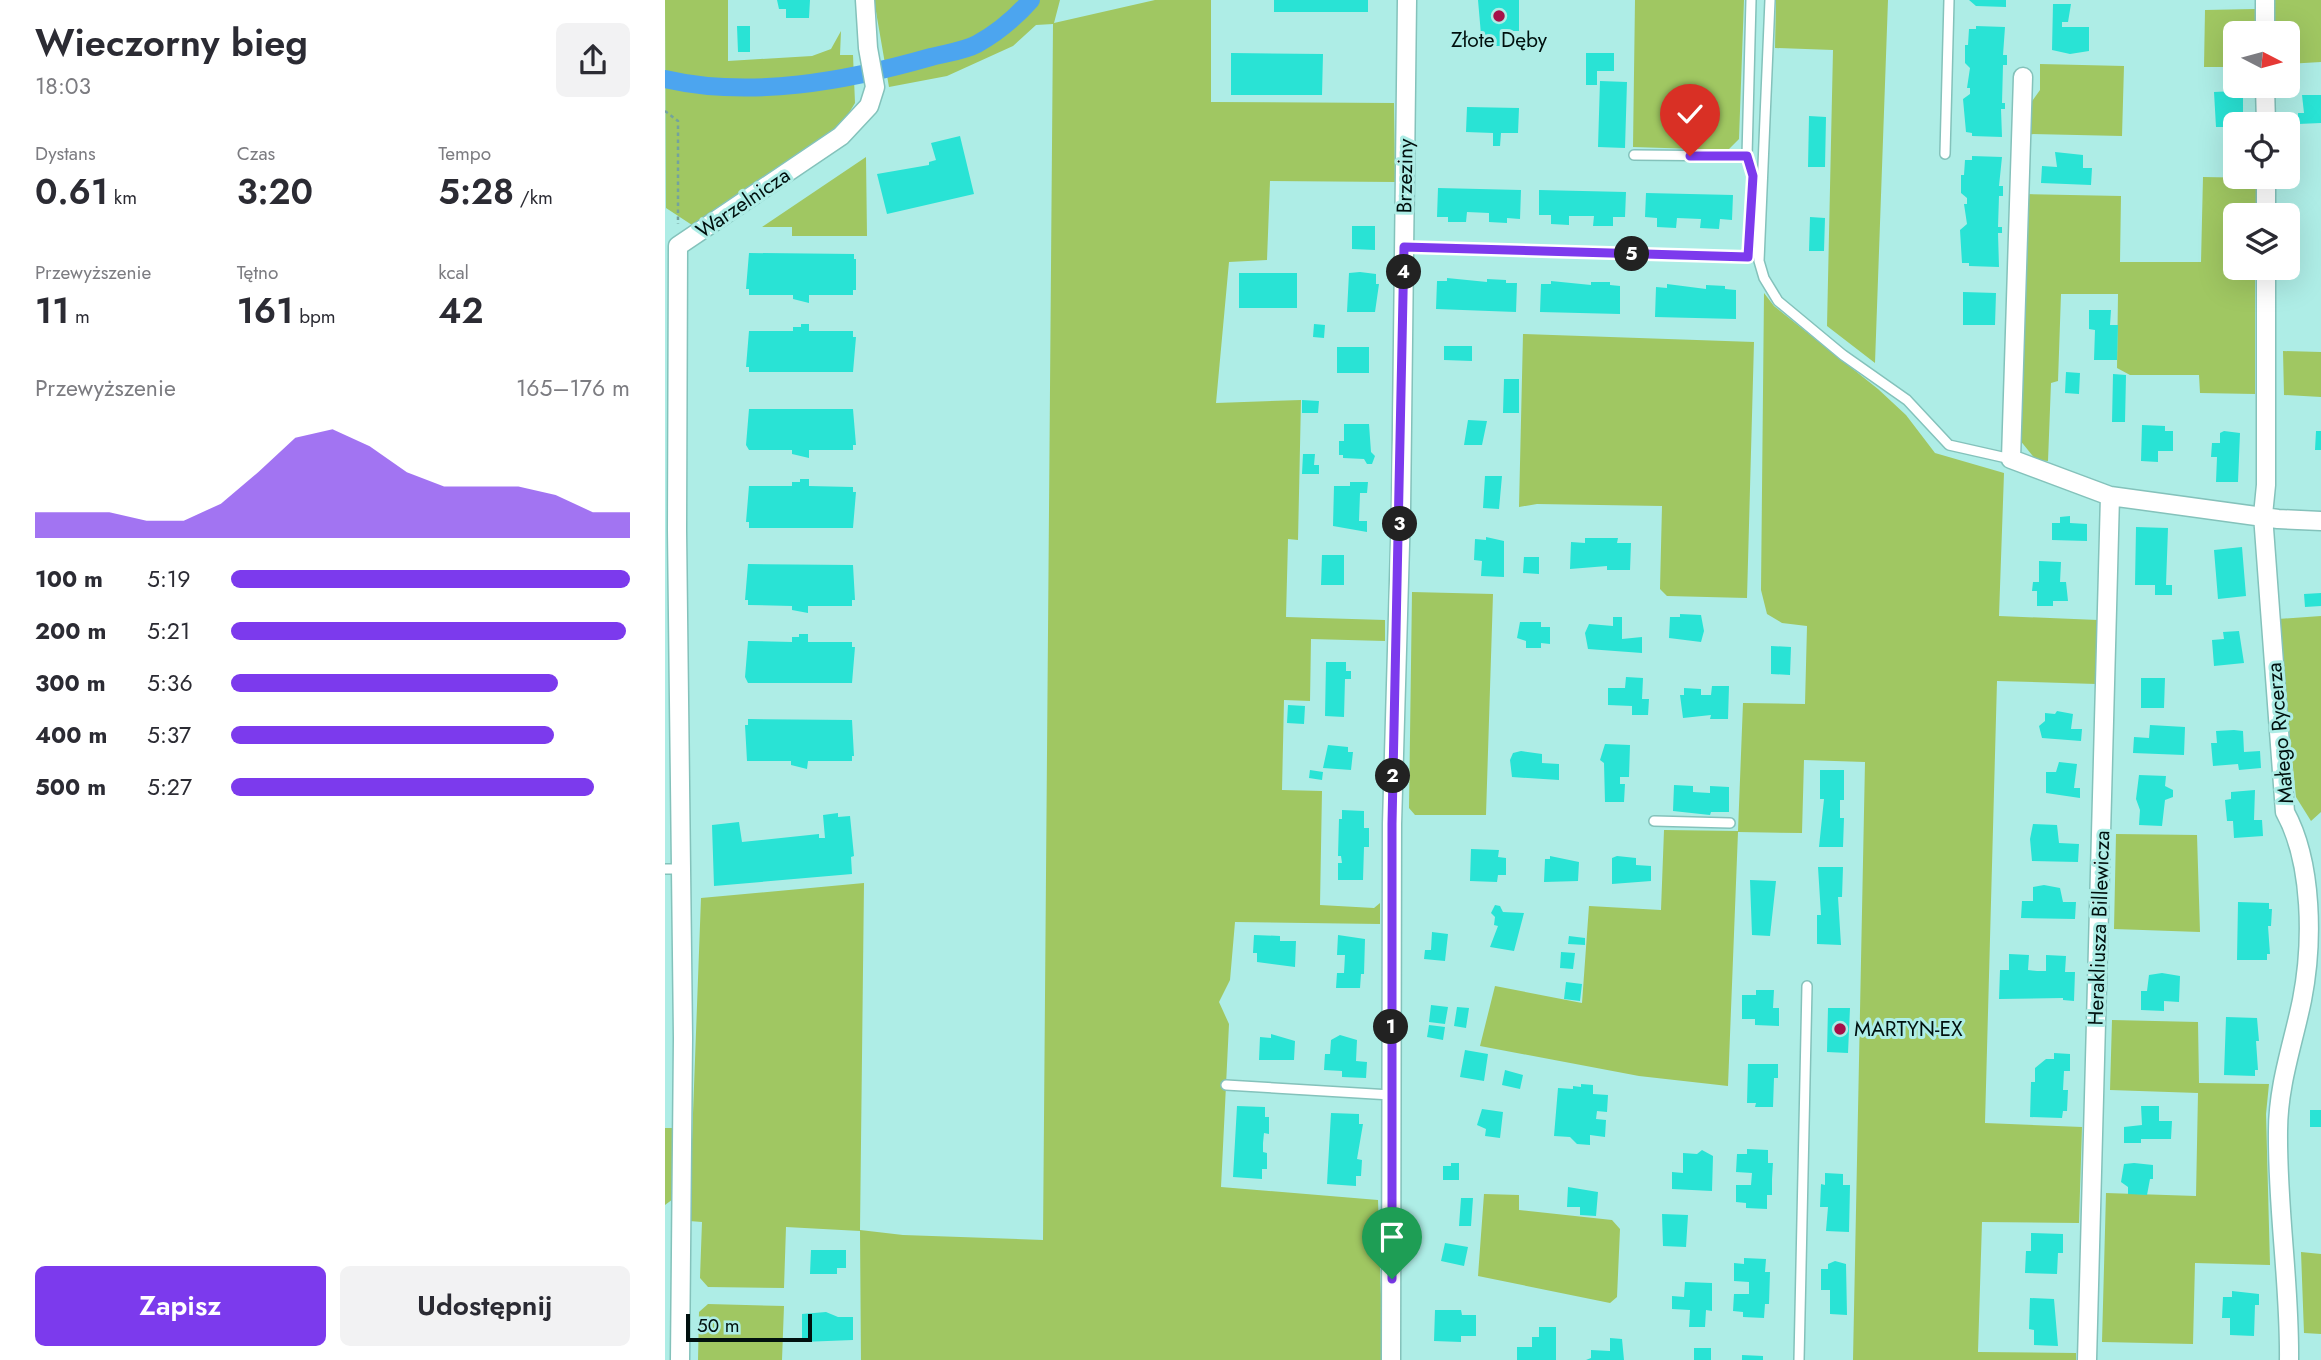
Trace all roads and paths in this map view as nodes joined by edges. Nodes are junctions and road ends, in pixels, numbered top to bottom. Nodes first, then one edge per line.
1 (865, 0) edge
2 (1407, 0) edge
3 (1751, 0) edge
4 (1770, 0) edge
5 (1949, 0) edge
6 (2265, 0) edge
7 (2265, 21) edge
8 (2023, 77) dead end
9 (665, 111) edge
10 (1945, 154) dead end
11 (1634, 155) dead end
12 (1747, 156) junction
13 (678, 246) junction
14 (1404, 247) junction
15 (2266, 280) edge
16 (2011, 459) junction
17 (2110, 496) junction
18 (2263, 515) junction
19 (2321, 521) edge
20 (672, 640) edge
21 (1654, 821) dead end
22 (1730, 823) dead end
23 (674, 869) edge
24 (1807, 986) dead end
25 (1226, 1085) dead end
26 (1391, 1096) junction
27 (680, 1360) edge
28 (1391, 1360) edge
29 (1799, 1360) edge
30 (2087, 1360) edge
31 (2289, 1360) edge

1 - 13 street, Warzelnicza
2 - 14 street, Brzeziny
3 - 12 lane
4 - 16 lane
5 - 10 lane
6 - 7 street
8 - 16 street
9 - 13 path
11 - 12 lane
12 - 14 lane
13 - 20 street, Warzelnicza
14 - 26 street, Brzeziny
15 - 18 street, Małego Rycerza
16 - 17 street
17 - 18 street
17 - 30 street, Herakliusza Billewicza
18 - 19 street
18 - 31 street, Małego Rycerza
20 - 23 street, Warzelnicza
21 - 22 lane
23 - 27 street, Warzelnicza
24 - 29 lane
25 - 26 lane
26 - 28 street, Brzeziny

